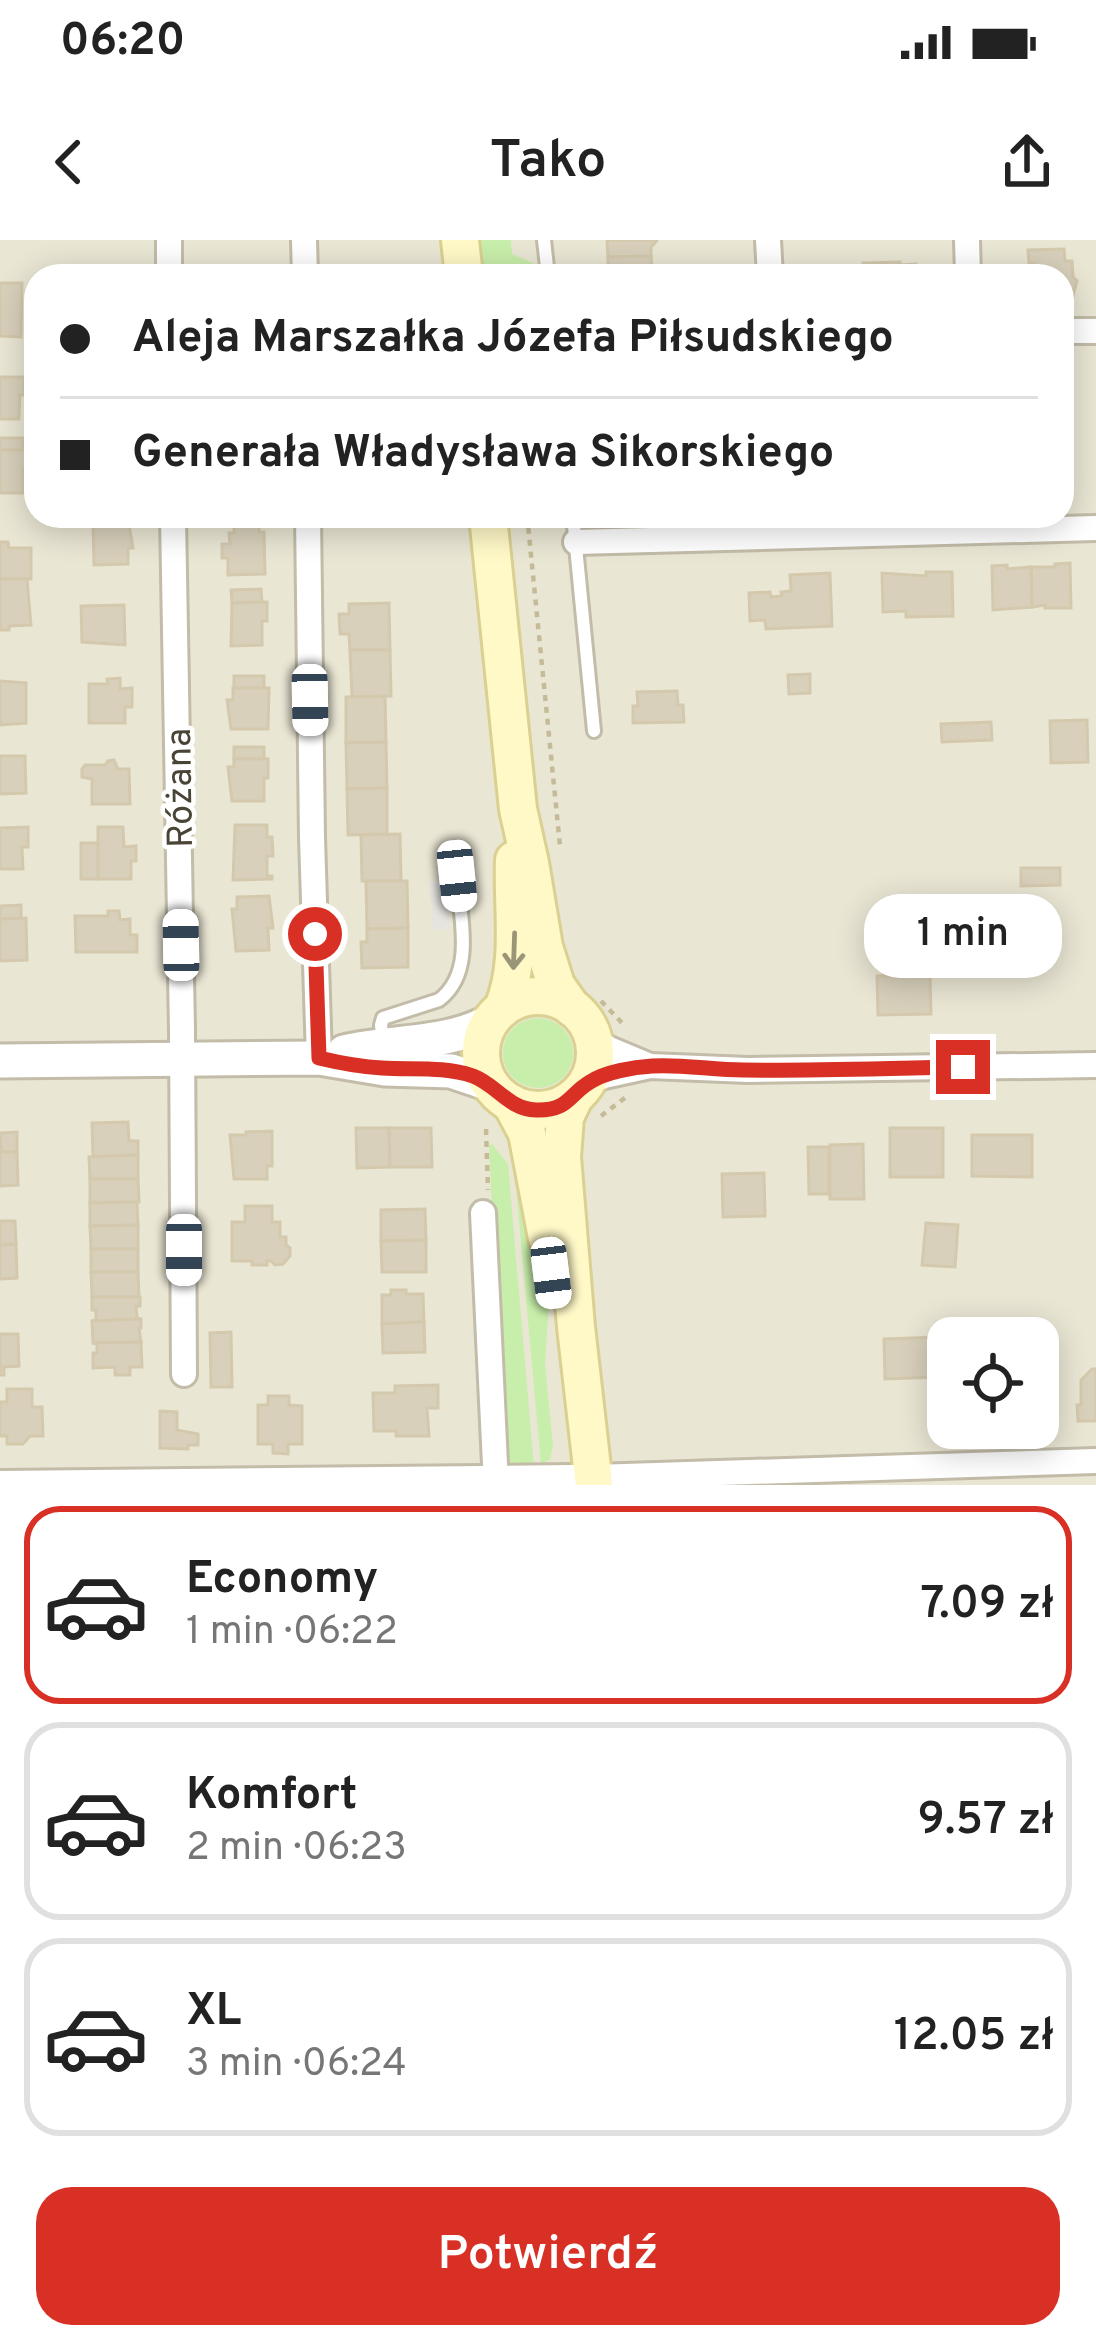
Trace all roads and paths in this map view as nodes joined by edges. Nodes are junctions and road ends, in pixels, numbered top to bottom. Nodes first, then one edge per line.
1 (172, 528) edge
2 (308, 528) edge
3 (489, 528) edge
4 (528, 528) edge
5 (574, 528) edge
6 (753, 528) edge
7 (576, 542) junction
8 (594, 731) dead end
9 (518, 809) junction
10 (560, 846) dead end
11 (457, 876) dead end
12 (585, 1011) junction
13 (497, 1015) junction
14 (635, 1036) dead end
15 (383, 1046) junction
16 (319, 1058) junction
17 (0, 1060) edge
18 (182, 1060) junction
19 (1096, 1065) edge
20 (650, 1066) junction
21 (632, 1090) dead end
22 (586, 1100) junction
23 (495, 1106) junction
24 (483, 1213) joint
25 (184, 1374) dead end
26 (1096, 1461) edge
27 (949, 1475) edge
28 (584, 1481) edge
29 (496, 1482) edge
30 (0, 1483) edge

1 - 18 street, Różana
2 - 16 street
3 - 9 main road
4 - 10 path
5 - 7 lane
6 - 7 street
7 - 8 lane
9 - 12 main road
9 -> 13 main road
11 - 15 lane
12 - 13 main road
12 - 14 path
12 - 20 street
12 - 22 main road
13 - 15 street
13 - 23 main road
15 - 16 street
16 - 18 street
16 - 23 street
17 - 18 street
18 - 25 street, Różana
19 - 20 street
20 - 22 street
21 - 22 path
22 - 23 main road
22 - 28 main road
23 - 24 path
23 - 28 main road
24 - 29 street
26 - 27 street
27 - 28 street
28 - 29 street
29 - 30 street

